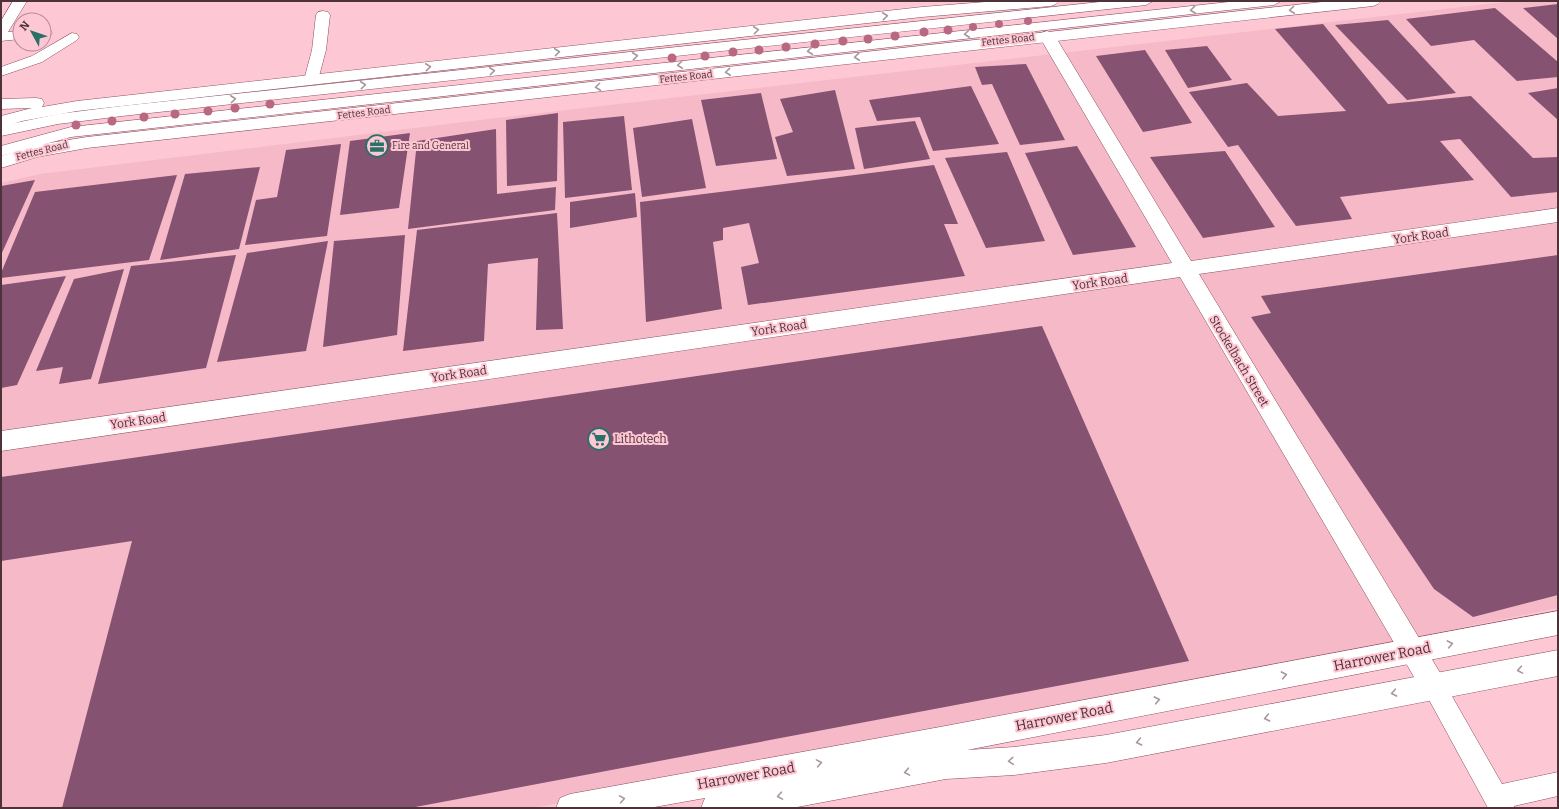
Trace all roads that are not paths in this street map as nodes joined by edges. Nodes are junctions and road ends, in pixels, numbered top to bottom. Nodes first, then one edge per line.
1 (20, 1) edge
2 (1050, 1) edge
3 (1146, 1) edge
4 (1274, 1) edge
5 (1373, 1) edge
6 (323, 14) dead end
7 (1, 32) edge
8 (12, 36) edge
9 (1047, 36) junction
10 (1, 37) edge
11 (72, 37) dead end
12 (1, 72) edge
13 (311, 80) junction
14 (150, 98) junction
15 (1, 104) edge
16 (1, 122) edge
17 (1, 131) edge
18 (1, 151) edge
19 (1, 162) edge
20 (1558, 215) edge
21 (1185, 270) junction
22 (1, 441) edge
23 (1558, 623) edge
24 (1412, 651) junction
25 (1558, 663) edge
26 (1433, 685) junction
27 (1558, 784) edge
28 (1499, 803) edge
29 (570, 808) edge
30 (716, 808) edge

1 - 7 lane
13 -> 2 street
17 -> 3 lane
4 -> 18 lane
5 -> 9 street, Fettes Road
6 - 13 lane
8 - 10 lane
9 -> 19 street, Fettes Road
9 - 21 street, Stockelbach Street
11 - 12 lane
13 - 14 street
14 - 15 street
14 - 16 street
20 - 21 street, York Road
21 - 22 street, York Road
21 - 24 street, Stockelbach Street
24 -> 23 street, Harrower Road
24 - 26 street, Stockelbach Street
29 -> 24 street, Harrower Road
25 -> 26 street, Harrower Road
26 - 28 lane
26 -> 30 street, Harrower Road
27 - 28 lane

